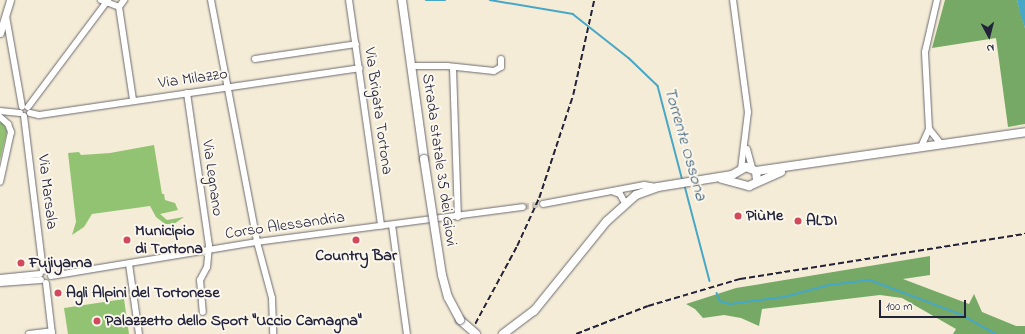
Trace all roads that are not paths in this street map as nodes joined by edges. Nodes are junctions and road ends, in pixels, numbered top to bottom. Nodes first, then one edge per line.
1 (10, 0) edge
2 (124, 0) edge
3 (211, 0) edge
4 (349, 0) edge
5 (733, 0) edge
6 (937, 0) edge
7 (105, 1) edge
8 (403, 3) edge
9 (118, 8) junction
10 (6, 16) junction
11 (0, 33) edge
12 (356, 44) junction
13 (255, 59) dead end
14 (501, 59) dead end
15 (411, 66) junction
16 (360, 68) junction
17 (453, 68) junction
18 (228, 87) junction
19 (187, 93) junction
20 (133, 100) junction
21 (0, 110) edge
22 (25, 111) junction
23 (0, 117) edge
24 (929, 129) junction
25 (1025, 132) edge
26 (746, 141) junction
27 (941, 144) junction
28 (921, 147) junction
29 (807, 164) junction
30 (754, 169) junction
31 (740, 171) junction
32 (715, 179) junction
33 (757, 181) junction
34 (0, 182) edge
35 (740, 182) junction
36 (658, 187) junction
37 (613, 191) junction
38 (625, 203) junction
39 (542, 204) tunnel mouth
40 (523, 207) tunnel mouth
41 (458, 217) junction
42 (392, 225) junction
43 (381, 226) junction
44 (258, 242) junction
45 (209, 250) junction
46 (129, 264) junction
47 (51, 276) junction
48 (43, 277) junction
49 (0, 278) edge
50 (0, 283) edge
51 (204, 312) dead end
52 (460, 320) junction
53 (52, 332) edge
54 (503, 333) edge
55 (29, 334) edge
56 (139, 334) edge
57 (273, 334) edge
58 (407, 334) edge
59 (466, 334) edge
60 (476, 334) edge

1 - 10 street
2 - 9 street
3 - 18 street
4 - 12 street, Via Brigata Tortona
5 - 26 street
6 - 24 street
7 - 9 street
7 - 22 street
8 - 15 main road, Strada statale 35 dei Giovi
9 - 20 street
10 - 11 street
10 - 22 street, Via Marsala
12 - 13 street
12 - 16 street, Via Brigata Tortona
14 - 17 street
15 - 17 street
15 - 52 main road, Strada statale 35 dei Giovi, bridge
16 - 18 street, Via Milazzo
16 - 43 street, Via Brigata Tortona
17 - 41 street
18 - 19 street, Via Milazzo
18 - 44 street
19 - 20 street, Via Milazzo
19 - 45 street, Via Legnano
20 - 22 street, Via Milazzo
21 - 22 street, Via Milazzo
22 - 48 street, Via Marsala
23 - 34 street
24 - 27 street
24 - 28 street
25 - 27 main road
26 - 30 street
26 - 31 street
27 - 28 main road
28 - 29 main road
29 - 30 main road
29 - 33 main road
30 - 31 main road
30 - 33 main road
31 - 32 main road
31 - 35 main road
32 - 35 main road
32 - 36 main road
33 - 35 main road
36 - 37 street
36 - 38 main road
37 - 38 street
37 - 39 street
38 - 54 main road
40 - 41 street, Corso Alessandria
41 - 42 street, Corso Alessandria
42 - 43 street, Corso Alessandria
42 - 58 street
43 - 44 street, Corso Alessandria
44 - 45 street, Corso Alessandria
44 - 57 street
45 - 46 street, Corso Alessandria
45 - 51 street, Via Legnano
46 - 47 street, Corso Alessandria
46 - 56 street
47 - 48 street
47 - 48 street
48 - 49 street
48 - 50 street
48 - 53 street, Via Marsala
52 - 59 main road, Strada statale 35 dei Giovi
52 - 60 main road, Strada statale 35 dei Giovi
53 - 55 street

